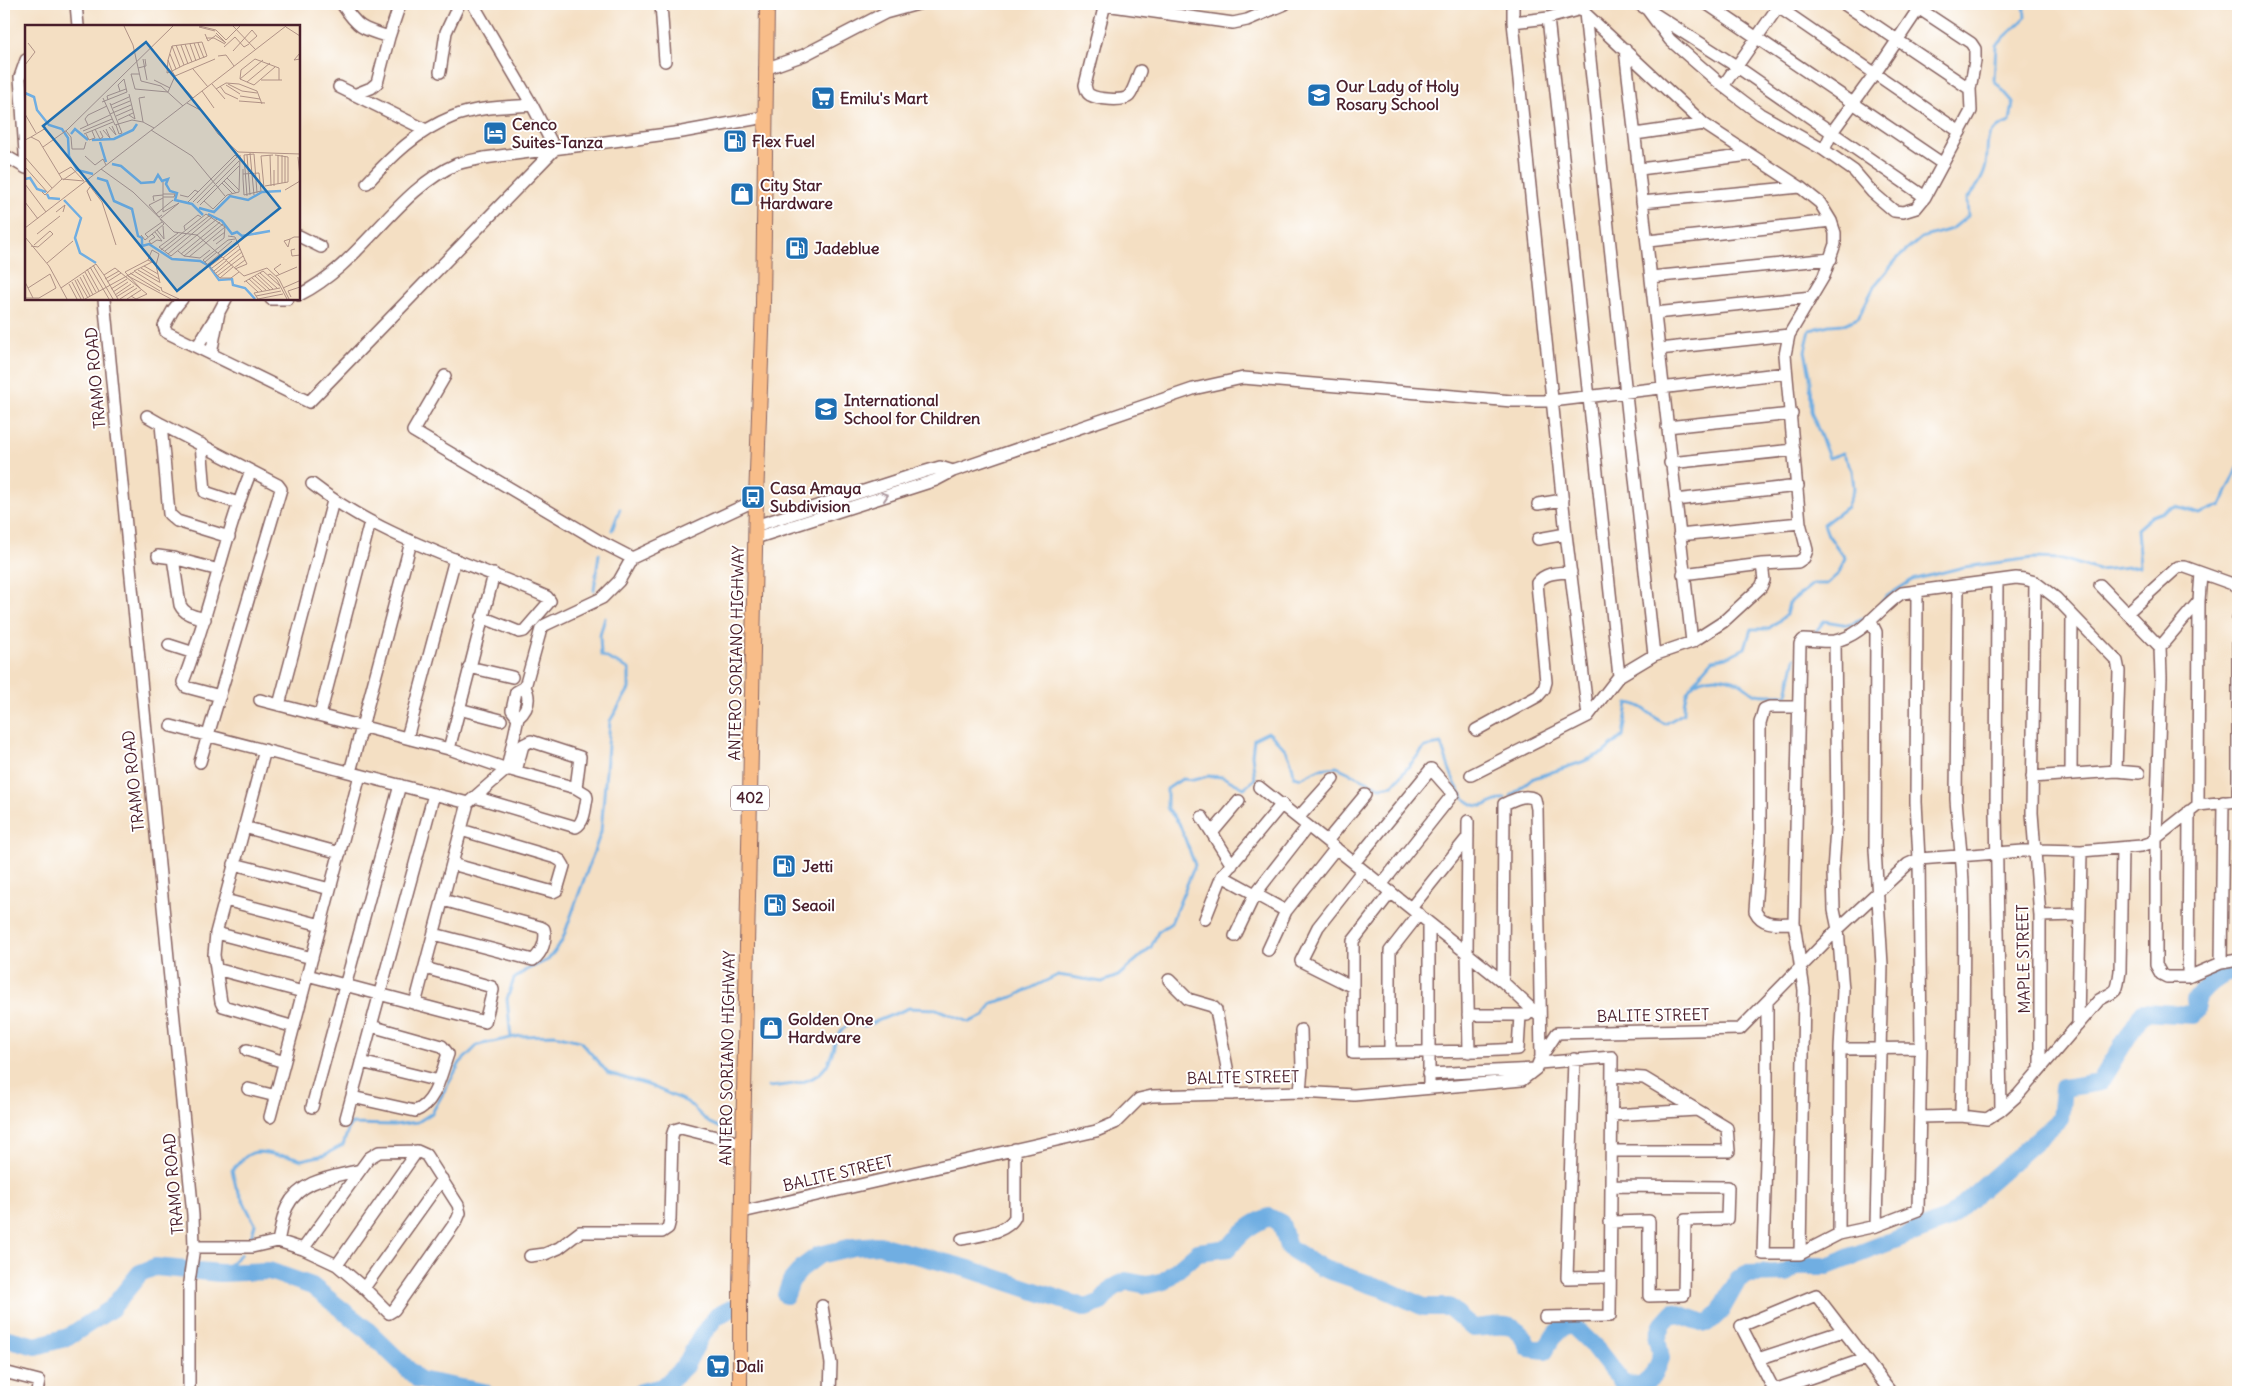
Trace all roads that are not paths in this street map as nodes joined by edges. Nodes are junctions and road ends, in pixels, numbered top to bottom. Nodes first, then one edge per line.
1 (76, 4) edge
2 (342, 4) edge
3 (400, 4) edge
4 (460, 4) edge
5 (473, 4) edge
6 (661, 4) edge
7 (767, 4) edge
8 (918, 4) edge
9 (1098, 4) edge
10 (1105, 4) edge
11 (1285, 4) edge
12 (1513, 4) edge
13 (1707, 4) edge
14 (1844, 4) edge
15 (1777, 5) edge
16 (1643, 6) edge
17 (1916, 6) edge
18 (1581, 9) edge
19 (1548, 18) junction
20 (1513, 22) junction
21 (78, 25) edge
22 (389, 37) junction
23 (1757, 38) junction
24 (1897, 40) junction
25 (1625, 49) junction
26 (665, 61) dead end
27 (25, 63) edge
28 (1736, 66) junction
29 (766, 69) junction
30 (1140, 71) dead end
31 (440, 72) dead end
32 (1876, 72) junction
33 (1723, 86) junction
34 (338, 87) dead end
35 (1970, 89) junction
36 (354, 95) junction
37 (532, 104) junction
38 (1854, 104) junction
39 (765, 117) junction
40 (1704, 124) junction
41 (426, 130) junction
42 (1832, 132) junction
43 (1960, 132) junction
44 (1635, 134) junction
45 (554, 149) junction
46 (1824, 150) junction
47 (25, 153) edge
48 (4, 155) edge
49 (1750, 155) junction
50 (1943, 164) junction
51 (25, 167) edge
52 (1640, 169) junction
53 (367, 183) dead end
54 (1800, 187) junction
55 (1925, 196) junction
56 (1642, 202) junction
57 (1831, 221) junction
58 (300, 236) edge
59 (1648, 241) junction
60 (321, 247) dead end
61 (1831, 259) junction
62 (1651, 277) junction
63 (300, 294) edge
64 (1812, 297) junction
65 (104, 300) edge
66 (181, 300) edge
67 (225, 300) edge
68 (219, 312) junction
69 (1656, 313) junction
70 (1789, 335) junction
71 (197, 347) junction
72 (1658, 348) junction
73 (211, 354) junction
74 (1786, 373) junction
75 (445, 376) dead end
76 (1663, 387) junction
77 (1626, 391) junction
78 (1590, 395) junction
79 (1552, 401) junction
80 (1792, 414) junction
81 (147, 416) dead end
82 (161, 424) junction
83 (1667, 427) junction
84 (201, 444) junction
85 (1794, 450) junction
86 (1670, 463) junction
87 (251, 471) junction
88 (312, 484) dead end
89 (1798, 486) junction
90 (756, 500) junction
91 (1563, 500) junction
92 (1674, 500) junction
93 (334, 501) junction
94 (238, 503) junction
95 (1538, 504) dead end
96 (370, 522) junction
97 (1800, 523) junction
98 (755, 532) junction
99 (1566, 534) junction
100 (1679, 535) junction
101 (229, 537) junction
102 (1538, 539) dead end
103 (411, 542) junction
104 (158, 556) dead end
105 (173, 558) junction
106 (632, 558) junction
107 (455, 559) junction
108 (1762, 564) junction
109 (219, 570) junction
110 (1571, 572) junction
111 (2201, 572) junction
112 (494, 574) junction
113 (1683, 574) junction
114 (1997, 581) junction
115 (2035, 582) junction
116 (2100, 585) dead end
117 (1958, 586) junction
118 (2238, 586) edge
119 (1917, 591) junction
120 (2199, 601) junction
121 (2127, 613) junction
122 (2072, 614) junction
123 (482, 617) junction
124 (2238, 618) edge
125 (204, 619) junction
126 (1870, 620) junction
127 (1835, 641) junction
128 (1692, 642) junction
129 (169, 645) dead end
130 (2160, 646) junction
131 (194, 653) junction
132 (1654, 655) junction
133 (469, 667) junction
134 (1619, 676) junction
135 (512, 677) dead end
136 (220, 696) junction
137 (260, 700) dead end
138 (279, 705) junction
139 (1797, 706) junction
140 (459, 710) junction
141 (320, 715) junction
142 (1588, 716) junction
143 (501, 720) dead end
144 (171, 726) dead end
145 (361, 726) junction
146 (1476, 730) dead end
147 (208, 735) junction
148 (407, 738) junction
149 (449, 748) junction
150 (265, 750) junction
151 (200, 762) dead end
152 (512, 770) junction
153 (2116, 771) junction
154 (355, 773) junction
155 (2139, 773) dead end
156 (2071, 774) junction
157 (1471, 775) dead end
158 (2032, 777) junction
159 (1333, 779) dead end
160 (400, 785) junction
161 (1260, 787) dead end
162 (576, 788) junction
163 (434, 794) junction
164 (1365, 795) dead end
165 (472, 800) junction
166 (1240, 801) dead end
167 (2238, 801) edge
168 (2222, 802) junction
169 (1282, 804) junction
170 (2193, 808) junction
171 (1202, 817) dead end
172 (1298, 818) junction
173 (1468, 820) dead end
174 (1308, 826) junction
175 (244, 827) junction
176 (461, 830) junction
177 (1212, 833) junction
178 (1468, 837) junction
179 (2156, 838) junction
180 (1332, 845) junction
181 (2122, 848) junction
182 (2036, 850) junction
183 (2081, 851) junction
184 (340, 853) junction
185 (1998, 853) junction
186 (1962, 856) junction
187 (1919, 859) junction
188 (234, 864) junction
189 (452, 864) junction
190 (1232, 865) junction
191 (1359, 866) junction
192 (1222, 876) junction
193 (1382, 885) junction
194 (330, 889) junction
195 (1391, 892) junction
196 (1878, 892) junction
197 (1255, 894) junction
198 (225, 900) junction
199 (443, 900) junction
200 (1286, 911) junction
201 (1414, 911) junction
202 (2040, 916) junction
203 (2078, 916) junction
204 (1205, 920) dead end
205 (1429, 923) junction
206 (1794, 923) junction
207 (321, 925) junction
208 (1838, 929) junction
209 (216, 933) junction
210 (434, 934) junction
211 (1235, 936) dead end
212 (1268, 950) dead end
213 (1467, 953) junction
214 (312, 958) junction
215 (2238, 960) edge
216 (2221, 963) junction
217 (1799, 967) junction
218 (425, 968) junction
219 (216, 969) junction
220 (307, 975) junction
221 (2188, 976) junction
222 (1169, 980) dead end
223 (1503, 982) junction
224 (345, 985) junction
225 (1353, 987) junction
226 (303, 992) junction
227 (379, 994) junction
228 (1767, 1003) junction
229 (415, 1004) junction
230 (1468, 1015) junction
231 (1520, 1015) junction
232 (1539, 1015) junction
233 (2078, 1025) junction
234 (371, 1026) junction
235 (294, 1027) junction
236 (1301, 1030) dead end
237 (1881, 1048) junction
238 (1921, 1048) junction
239 (1840, 1049) junction
240 (247, 1050) dead end
241 (1428, 1051) junction
242 (1390, 1052) junction
243 (1469, 1052) junction
244 (1574, 1059) junction
245 (284, 1062) junction
246 (361, 1062) junction
247 (1539, 1063) junction
248 (2040, 1069) junction
249 (1428, 1074) junction
250 (1612, 1076) junction
251 (439, 1081) junction
252 (1429, 1088) junction
253 (248, 1090) dead end
254 (1300, 1092) junction
255 (1232, 1094) junction
256 (276, 1096) junction
257 (352, 1097) junction
258 (312, 1108) dead end
259 (1697, 1110) junction
260 (2001, 1110) junction
261 (1612, 1115) junction
262 (1962, 1116) junction
263 (270, 1117) dead end
264 (1921, 1117) junction
265 (346, 1118) dead end
266 (744, 1144) junction
267 (1015, 1149) junction
268 (417, 1151) junction
269 (1611, 1151) junction
270 (360, 1170) junction
271 (442, 1179) junction
272 (1611, 1186) junction
273 (742, 1212) junction
274 (1610, 1222) junction
275 (1876, 1226) junction
276 (1839, 1234) junction
277 (962, 1239) dead end
278 (278, 1241) junction
279 (194, 1247) junction
280 (303, 1249) junction
281 (1800, 1254) junction
282 (530, 1256) dead end
283 (337, 1265) junction
284 (1610, 1277) junction
285 (364, 1288) junction
286 (822, 1306) dead end
287 (1546, 1317) dead end
288 (1844, 1330) junction
289 (1758, 1359) junction
290 (1865, 1359) junction
291 (4, 1372) edge
292 (1774, 1391) edge
293 (37, 1392) edge
294 (189, 1392) edge
295 (740, 1392) edge
296 (830, 1392) edge
297 (1888, 1392) edge

1 - 21 street
2 - 22 street
3 - 22 street
4 - 31 street
5 - 37 street
6 - 26 street
7 - 29 main road, ANTERO SORIANO HIGHWAY / 402
8 - 29 street
9 - 10 street
10 - 11 street
10 - 30 street
12 - 20 street
13 - 23 street
14 - 24 street
15 - 23 street
15 - 32 street
16 - 28 street
16 - 33 street
17 - 24 street
17 - 35 street
18 - 19 street
18 - 25 street
18 - 77 street
19 - 20 street
19 - 78 street
20 - 79 street
22 - 36 street
23 - 28 street
23 - 38 street
24 - 32 street
24 - 35 street
25 - 40 street
25 - 44 street
27 - 47 street
28 - 33 street
28 - 42 street
29 - 39 main road, ANTERO SORIANO HIGHWAY / 402
32 - 38 street
32 - 43 street
33 - 46 street
34 - 36 street
35 - 43 street
36 - 41 street
37 - 41 street
37 - 45 street
38 - 42 street
38 - 50 street
39 - 45 street
39 - 90 main road, ANTERO SORIANO HIGHWAY / 402
40 - 44 street
40 - 49 street
41 - 53 street
42 - 46 street
42 - 55 street
43 - 50 street
44 - 52 street
45 - 63 street
45 - 73 street
46 - 55 street
48 - 51 street
49 - 52 street
49 - 54 street
50 - 55 street
52 - 56 street
54 - 56 street
54 - 57 street
56 - 59 street
57 - 59 street
57 - 61 street
58 - 60 street
59 - 62 street
61 - 62 street
61 - 64 street
62 - 69 street
64 - 69 street
64 - 70 street
65 - 279 street, TRAMO ROAD
66 - 71 street
67 - 68 street
68 - 71 street
68 - 73 street
69 - 72 street
70 - 72 street
70 - 74 street
71 - 73 street
72 - 76 street
74 - 76 street
74 - 80 street
75 - 106 street
76 - 77 street
76 - 83 street
77 - 78 street
77 - 132 street
78 - 79 street
78 - 134 street
79 - 91 street
79 - 98 street
80 - 83 street
80 - 85 street
81 - 82 street
82 - 84 street
82 - 101 street
83 - 86 street
84 - 87 street
84 - 94 street
85 - 86 street
85 - 89 street
86 - 92 street
87 - 94 street
87 - 136 street
88 - 93 street
89 - 92 street
89 - 97 street
90 - 98 main road, ANTERO SORIANO HIGHWAY / 402
90 - 106 street
91 - 95 street
91 - 99 street
92 - 100 street
93 - 96 street
93 - 138 street
94 - 101 street
96 - 103 street
96 - 141 street
97 - 100 street
97 - 108 street
98 - 266 main road, ANTERO SORIANO HIGHWAY / 402
99 - 102 street
99 - 110 street
100 - 113 street
101 - 109 street
103 - 107 street
103 - 145 street
104 - 105 street
105 - 109 street
105 - 125 street
106 - 152 street
107 - 112 street
107 - 148 street
108 - 113 street
108 - 128 street
109 - 125 street
110 - 142 street
110 - 146 street
111 - 118 street
111 - 120 street
111 - 121 street
112 - 123 street
112 - 123 street
113 - 128 street
114 - 115 street
114 - 117 street
114 - 185 street
115 - 122 street
115 - 158 street, MAPLE STREET
116 - 121 street
117 - 119 street
117 - 186 street
119 - 126 street
119 - 187 street
120 - 130 street
120 - 170 street
121 - 130 street
122 - 153 street
122 - 156 street
123 - 133 street
124 - 167 street
125 - 131 street
126 - 127 street
126 - 196 street
127 - 139 street
127 - 208 street
128 - 132 street
129 - 131 street
130 - 179 street
131 - 136 street
132 - 134 street
133 - 135 street
133 - 140 street
134 - 142 street
136 - 147 street
137 - 138 street
138 - 141 street
139 - 206 street
139 - 206 street
140 - 143 street
140 - 149 street
141 - 145 street
142 - 157 street
144 - 147 street
145 - 148 street
145 - 154 street
147 - 150 street
147 - 151 street
148 - 149 street
149 - 152 street
150 - 154 street
150 - 175 street
152 - 162 street
152 - 162 street
152 - 165 street
153 - 155 street
153 - 156 street
154 - 160 street
154 - 184 street
156 - 158 street
158 - 182 street, MAPLE STREET
159 - 172 street
160 - 163 street
160 - 224 street
161 - 169 street
162 - 165 street
163 - 165 street
163 - 227 street
164 - 180 street
165 - 176 street
166 - 177 street
167 - 168 street
168 - 170 street
168 - 216 street
169 - 172 street
169 - 190 street
170 - 179 street
170 - 221 street
171 - 177 street
172 - 174 street
173 - 178 street
174 - 180 street
174 - 197 street
175 - 184 street
175 - 188 street
176 - 189 street
176 - 189 street
177 - 190 street
178 - 201 street
178 - 213 street
179 - 181 street
179 - 221 street
180 - 191 street
180 - 200 street
181 - 183 street
181 - 233 street
182 - 183 street
182 - 185 street
182 - 202 street, MAPLE STREET
183 - 203 street
184 - 194 street
185 - 186 street
185 - 260 street
186 - 187 street
186 - 262 street
187 - 196 street
187 - 238 street
188 - 194 street
188 - 198 street
189 - 199 street
190 - 192 street
191 - 193 street
191 - 193 street
191 - 225 street
192 - 197 street
192 - 204 street
193 - 195 street
194 - 207 street
195 - 201 street
195 - 225 street
196 - 208 street
196 - 237 street
197 - 200 street
197 - 211 street
198 - 207 street
198 - 209 street
199 - 210 street
199 - 210 street
200 - 212 street
201 - 205 street
201 - 242 street
202 - 203 street
202 - 248 street, MAPLE STREET
203 - 233 street
205 - 213 street
205 - 241 street
206 - 217 street
207 - 214 street
208 - 217 street
208 - 239 street
209 - 214 street
209 - 219 street
210 - 218 street
213 - 223 street
213 - 230 street
214 - 220 street
215 - 216 street
216 - 221 street
217 - 228 street
217 - 281 street
218 - 229 street
218 - 229 street
219 - 226 street
219 - 235 street
220 - 224 street
220 - 226 street
222 - 255 street
223 - 232 street
223 - 232 street
224 - 227 street
224 - 258 street
225 - 242 street
226 - 235 street
227 - 229 street
227 - 234 street
228 - 247 street, BALITE STREET
228 - 281 street
230 - 231 street
230 - 243 street
231 - 232 street
231 - 243 street
232 - 247 street
233 - 248 street
234 - 246 street
234 - 251 street
235 - 245 street
236 - 254 street
237 - 238 street
237 - 239 street
237 - 275 street
238 - 264 street
239 - 276 street
240 - 245 street
241 - 242 street
241 - 243 street
241 - 249 street
244 - 247 street
244 - 250 street
244 - 284 street
245 - 256 street
246 - 251 street
246 - 257 street
247 - 249 street
247 - 252 street, BALITE STREET
248 - 260 street
249 - 252 street
250 - 259 street
250 - 261 street
251 - 257 street
252 - 254 street, BALITE STREET
253 - 256 street
254 - 255 street, BALITE STREET
255 - 267 street, BALITE STREET
256 - 263 street
257 - 265 street
259 - 261 street
259 - 269 street
260 - 262 street
261 - 269 street
262 - 264 street
264 - 275 street
266 - 273 main road, ANTERO SORIANO HIGHWAY / 402
266 - 282 street
267 - 273 street, BALITE STREET
267 - 277 street
268 - 270 street
268 - 271 street
268 - 283 street
269 - 272 street
270 - 278 street
270 - 280 street
271 - 285 street
271 - 285 street
272 - 274 street
272 - 274 street
273 - 295 main road, ANTERO SORIANO HIGHWAY / 402
274 - 284 street
275 - 276 street
276 - 281 street
278 - 279 street
278 - 280 street
279 - 294 street, TRAMO ROAD
280 - 283 street
283 - 285 street
284 - 287 street
286 - 296 street
288 - 289 street
288 - 289 street
288 - 290 street
289 - 292 street
290 - 292 street
290 - 297 street
291 - 293 street

